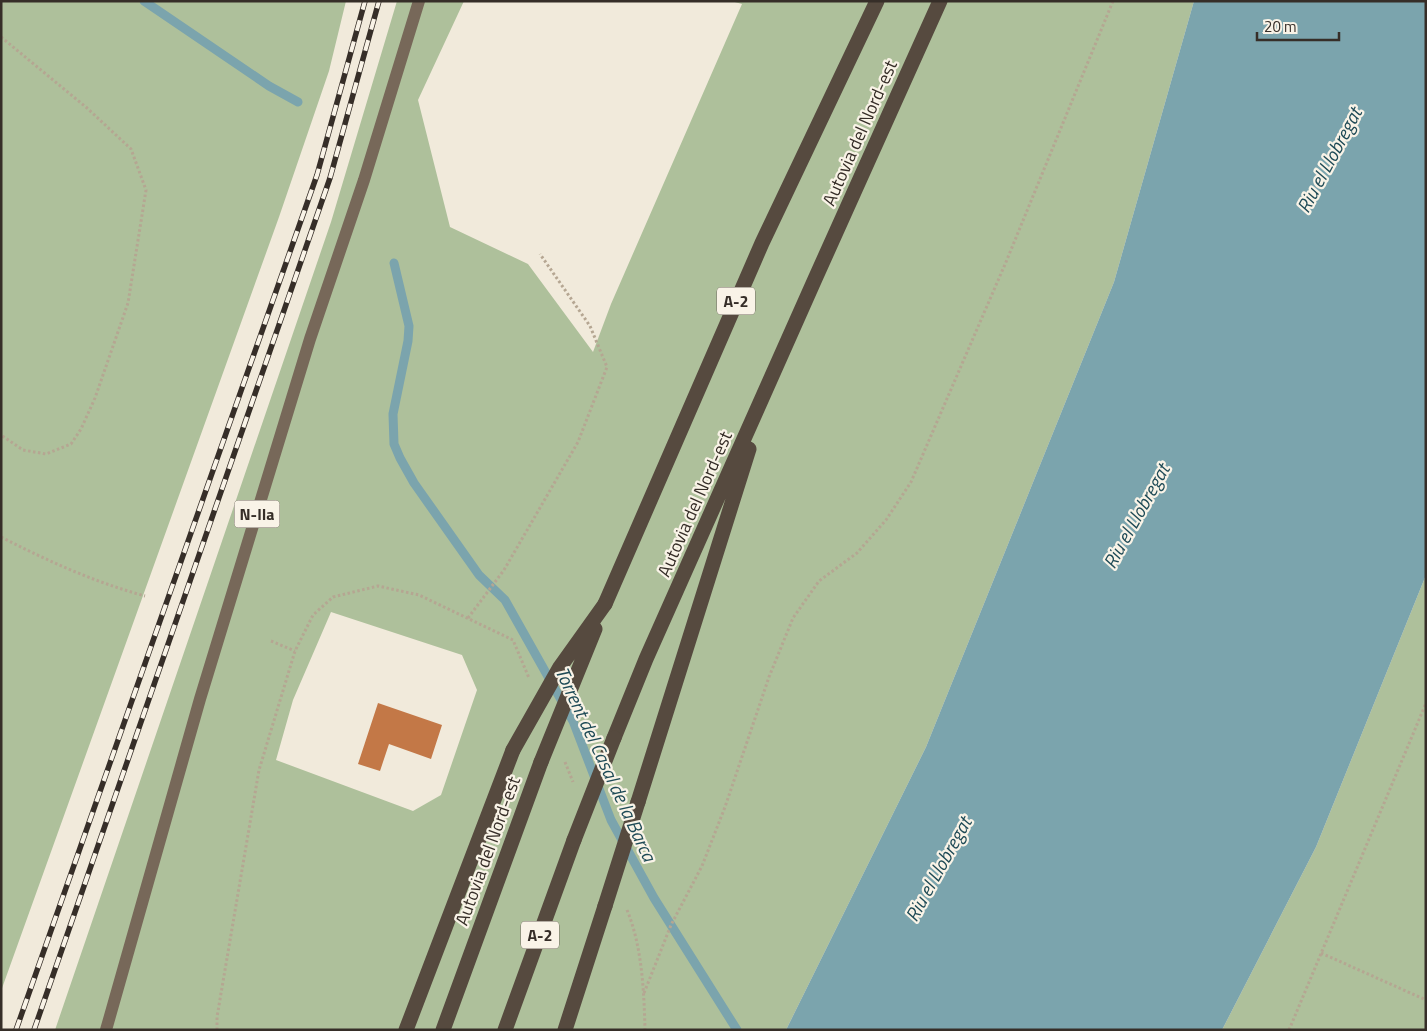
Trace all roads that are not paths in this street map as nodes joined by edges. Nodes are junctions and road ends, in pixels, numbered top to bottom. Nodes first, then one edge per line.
1 (419, 1) edge
2 (877, 1) edge
3 (940, 1) edge
4 (770, 383) junction
5 (604, 604) junction
6 (106, 1030) edge
7 (406, 1030) edge
8 (443, 1030) edge
9 (505, 1030) edge
10 (565, 1030) edge

1 - 6 main road, N-IIa
2 - 5 highway, Autovia del Nord-est / A-2
3 - 4 highway, Autovia del Nord-est / A-2
4 - 9 highway, Autovia del Nord-est / A-2, bridge
4 - 10 highway, bridge
5 - 7 highway, bridge
5 - 8 highway, Autovia del Nord-est / A-2, bridge

